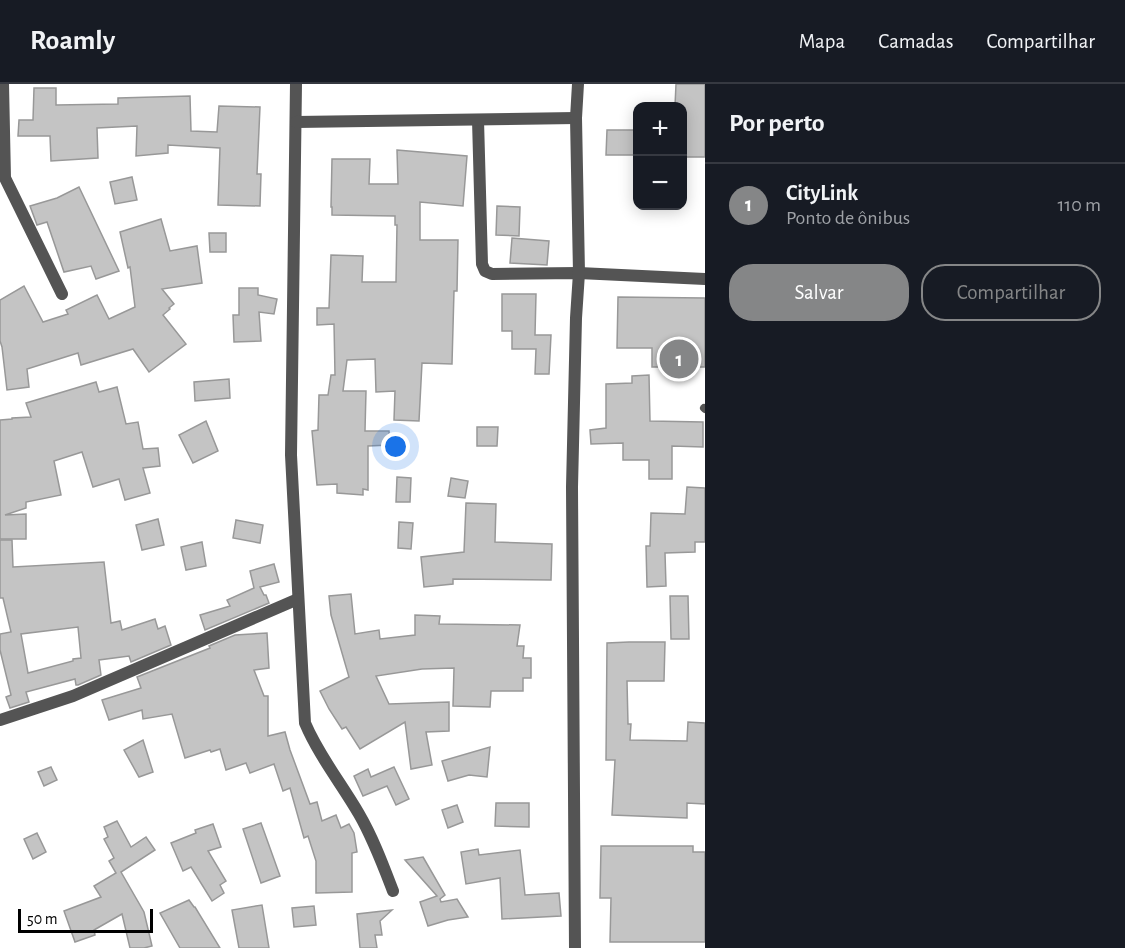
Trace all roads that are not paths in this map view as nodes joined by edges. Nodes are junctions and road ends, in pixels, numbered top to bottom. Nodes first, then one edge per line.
1 (3, 84) edge
2 (296, 84) edge
3 (578, 84) edge
4 (576, 118) junction
5 (478, 120) junction
6 (296, 122) junction
7 (579, 273) junction
8 (705, 279) edge
9 (62, 294) dead end
10 (298, 599) junction
11 (0, 720) edge
12 (393, 891) dead end
13 (575, 948) edge

1 - 9 street
2 - 6 street
3 - 4 street
4 - 5 street
4 - 7 street
5 - 6 street
5 - 7 street
6 - 10 street
7 - 8 street
7 - 13 street
10 - 11 street
10 - 12 street

